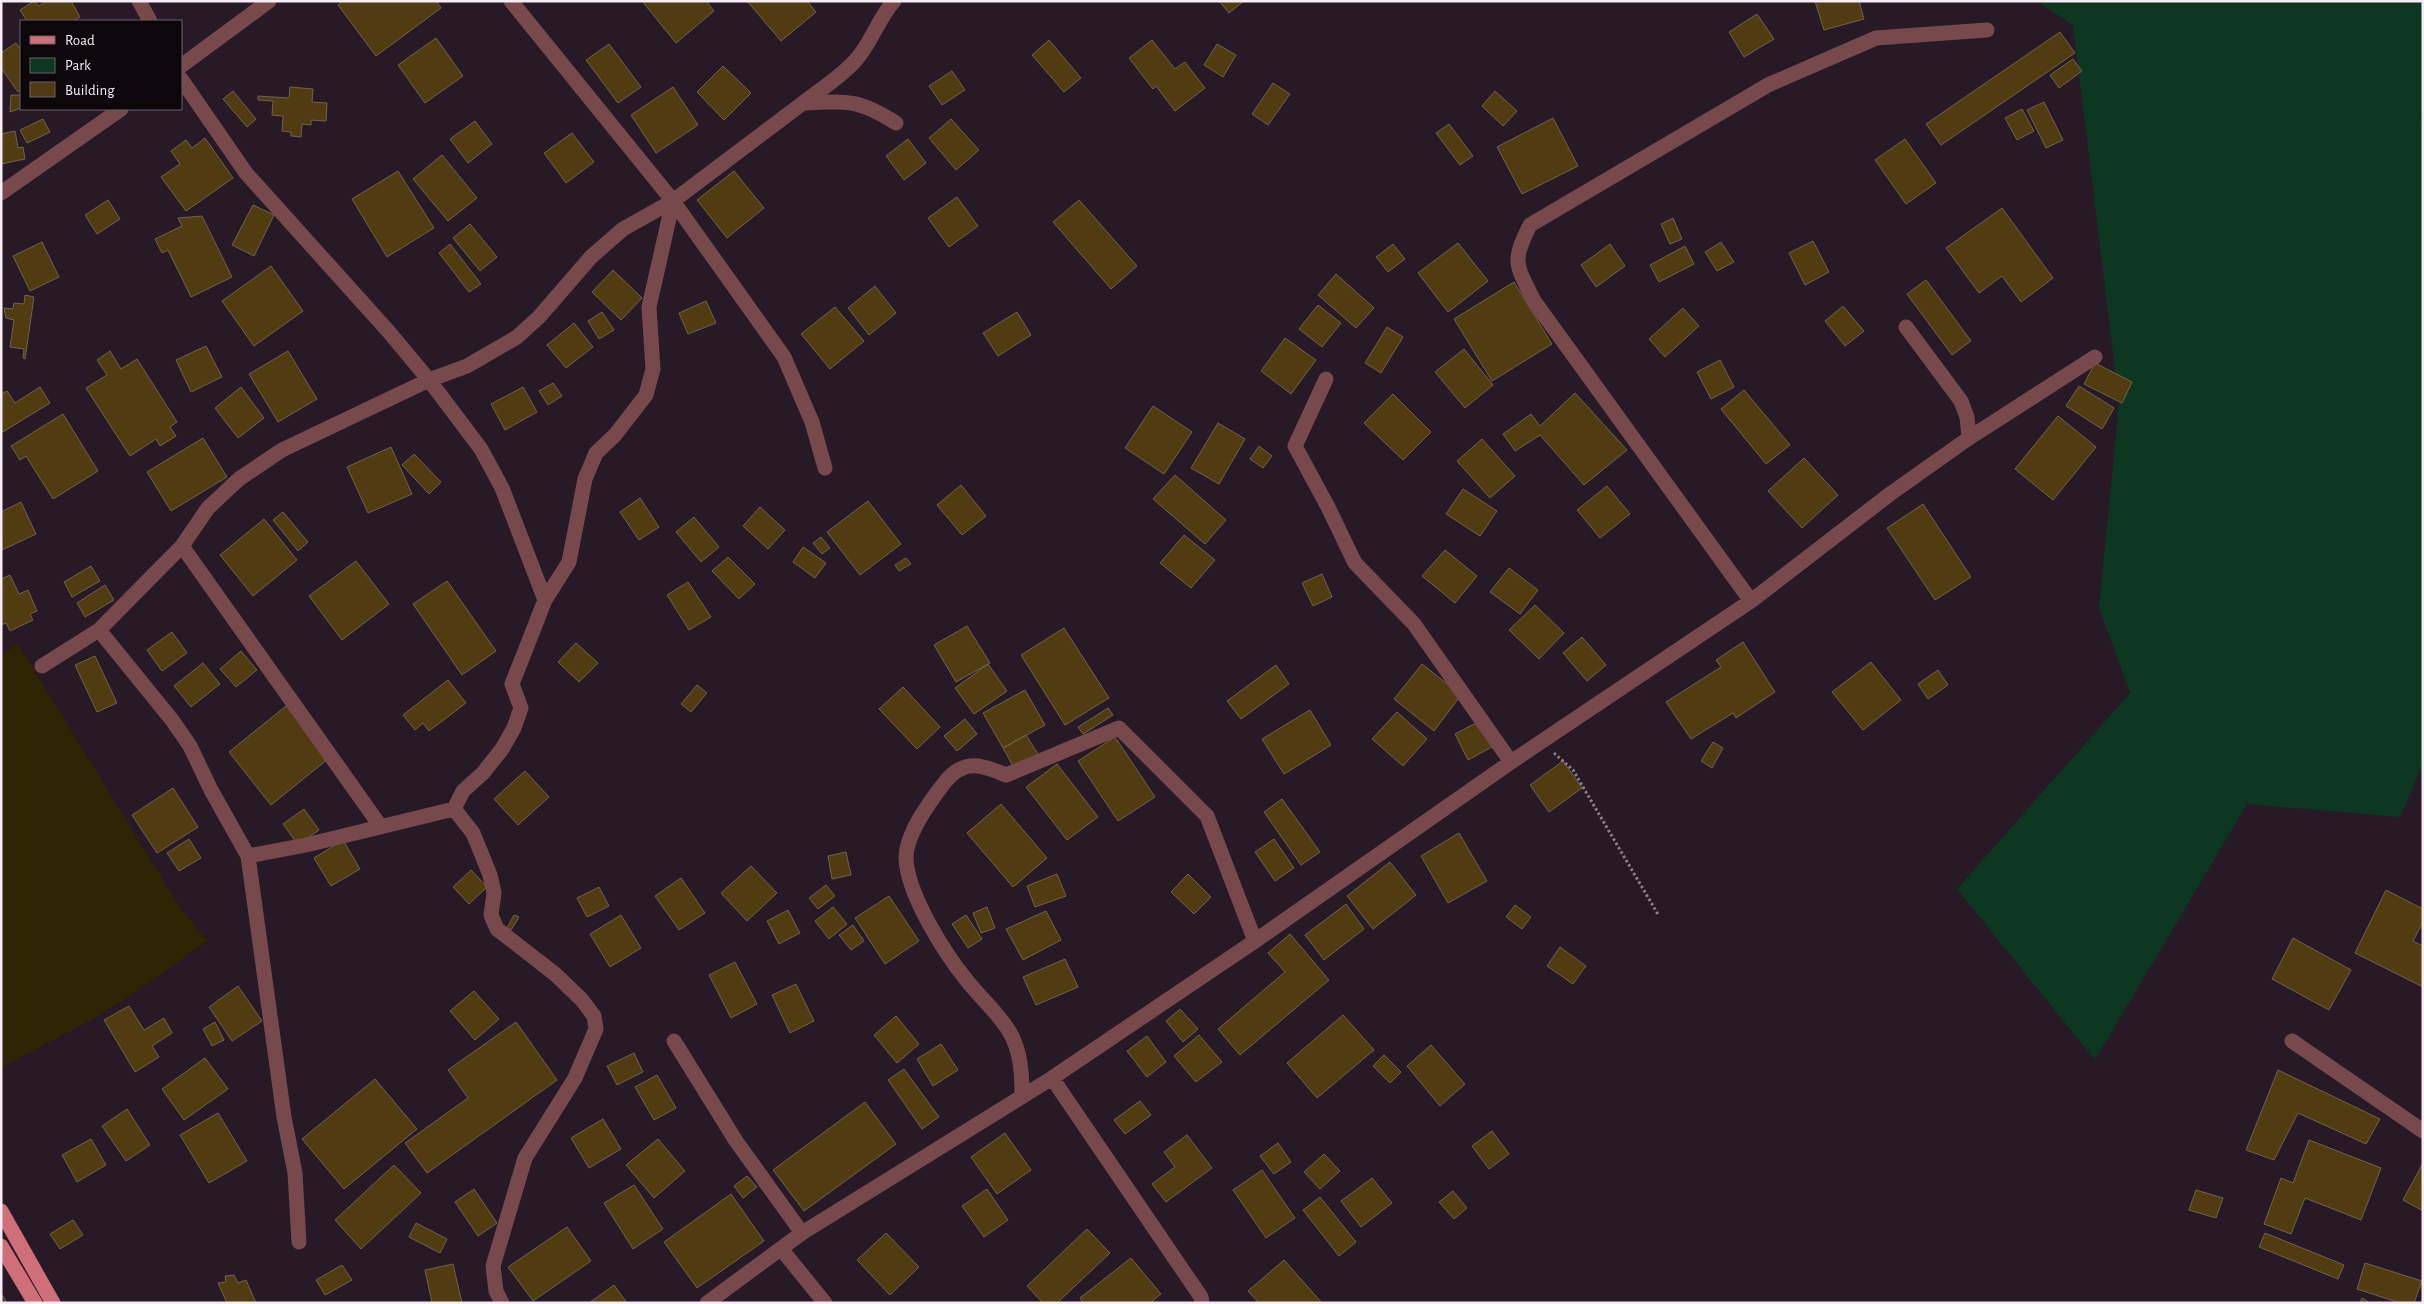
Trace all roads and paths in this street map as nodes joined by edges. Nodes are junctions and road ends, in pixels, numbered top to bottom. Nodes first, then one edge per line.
1 (140, 1) edge
2 (269, 1) edge
3 (511, 1) edge
4 (894, 1) edge
5 (150, 20) edge
6 (1987, 30) dead end
7 (182, 65) edge
8 (182, 80) edge
9 (803, 103) junction
10 (119, 110) edge
11 (896, 123) dead end
12 (1, 193) edge
13 (673, 201) junction
14 (1906, 328) dead end
15 (2095, 357) dead end
16 (1326, 379) dead end
17 (429, 380) junction
18 (1969, 438) junction
19 (825, 468) dead end
20 (182, 546) junction
21 (546, 600) junction
22 (1751, 601) junction
23 (99, 630) junction
24 (42, 666) dead end
25 (1542, 741) junction
26 (1511, 762) junction
27 (454, 809) junction
28 (381, 827) junction
29 (248, 856) junction
30 (1659, 916) dead end
31 (1255, 941) junction
32 (2292, 1041) dead end
33 (674, 1042) dead end
34 (1052, 1078) junction
35 (1022, 1097) junction
36 (2423, 1131) edge
37 (1, 1211) edge
38 (802, 1233) junction
39 (299, 1242) dead end
40 (1, 1246) edge
41 (782, 1250) junction
42 (35, 1303) edge
43 (53, 1303) edge
44 (502, 1303) edge
45 (707, 1303) edge
46 (825, 1303) edge
47 (1202, 1303) edge

1 - 5 street
2 - 7 street
3 - 13 street
4 - 9 street
6 - 22 street
8 - 17 street
9 - 11 street
9 - 13 street
10 - 12 street
13 - 17 street
13 - 19 street
13 - 21 street
14 - 18 street
15 - 18 street
16 - 26 street
17 - 20 street
17 - 21 street
18 - 22 street
20 - 23 street
20 - 28 street
21 - 27 street
22 - 25 street
23 - 24 street
23 - 29 street
25 - 26 street
25 - 30 path
26 - 31 street
27 - 28 street
27 - 44 street
28 - 29 street
29 - 39 street
31 - 34 street
31 - 35 street
32 - 36 street
33 - 38 street
34 - 35 street
34 - 47 street
35 - 38 street
37 - 43 main road
38 - 41 street
40 - 42 main road
41 - 45 street
41 - 46 street

